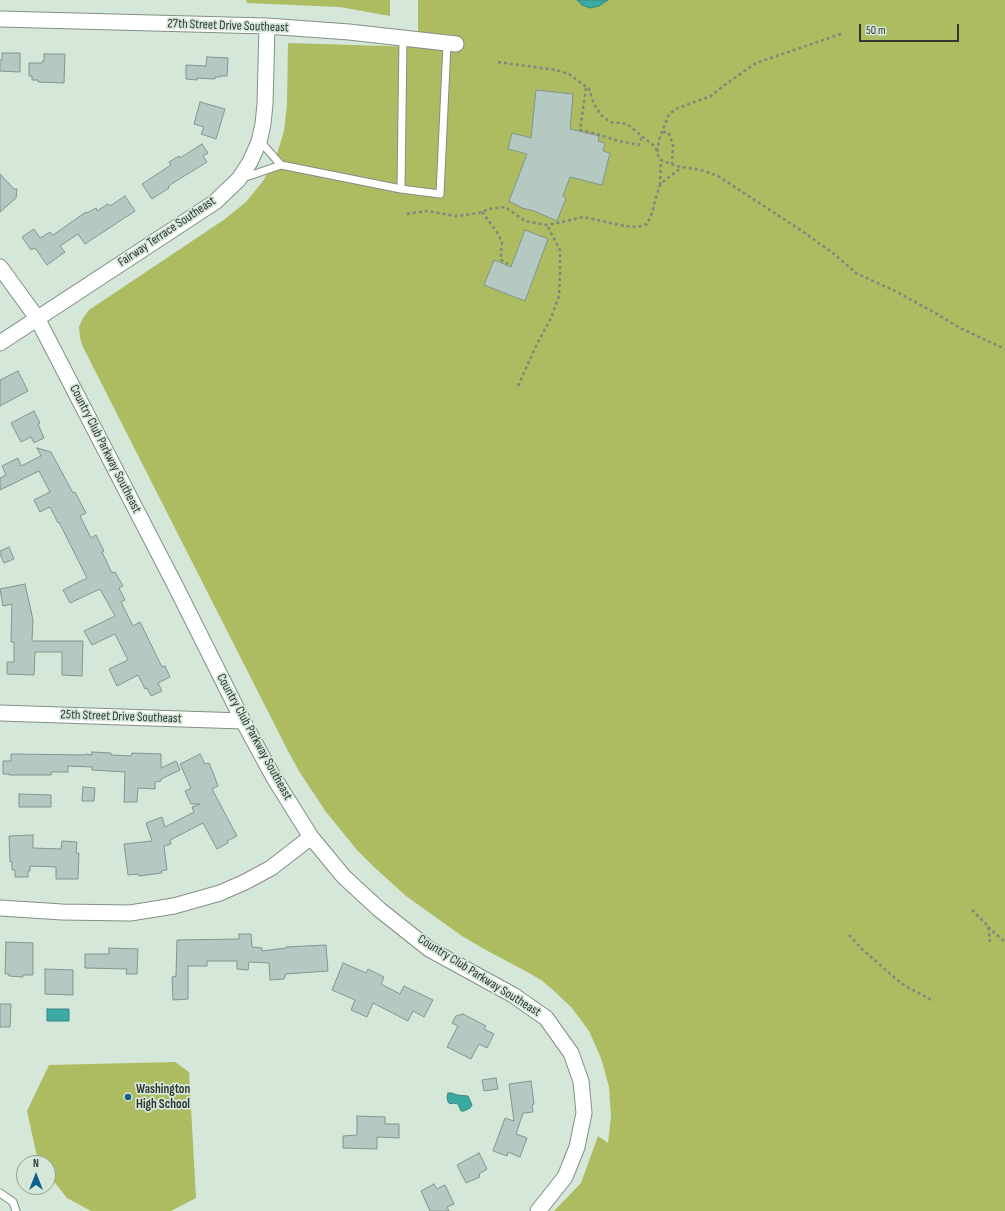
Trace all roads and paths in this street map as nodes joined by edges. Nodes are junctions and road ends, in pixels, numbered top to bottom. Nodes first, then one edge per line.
1 (0, 19) edge
2 (267, 26) junction
3 (841, 34) dead end
4 (403, 38) junction
5 (452, 44) joint
6 (498, 62) dead end
7 (586, 88) junction
8 (662, 132) junction
9 (642, 136) junction
10 (259, 140) junction
11 (657, 151) junction
12 (661, 160) junction
13 (672, 164) junction
14 (281, 165) junction
15 (683, 167) junction
16 (238, 180) junction
17 (660, 185) junction
18 (401, 188) junction
19 (482, 212) junction
20 (407, 214) dead end
21 (547, 225) junction
22 (508, 264) dead end
23 (0, 267) edge
24 (37, 318) junction
25 (0, 343) edge
26 (1005, 349) edge
27 (518, 386) dead end
28 (0, 713) edge
29 (243, 721) junction
30 (312, 837) junction
31 (0, 908) edge
32 (972, 910) dead end
33 (988, 926) junction
34 (849, 935) dead end
35 (990, 942) dead end
36 (1005, 942) edge
37 (934, 1001) dead end
38 (0, 1193) edge
39 (16, 1211) edge
40 (538, 1211) edge

1 - 2 street, 27th Street Drive Southeast
2 - 4 street, 27th Street Drive Southeast
2 - 10 street, Fairway Terrace Southeast
3 - 8 path
4 - 5 street, 27th Street Drive Southeast
4 - 18 lane
5 - 18 lane
6 - 7 path
7 - 9 path
7 - 9 path
8 - 11 path
8 - 13 path
9 - 11 path
10 - 14 lane
10 - 16 street, Fairway Terrace Southeast
11 - 12 path
12 - 13 path
12 - 17 path
13 - 15 path
14 - 16 lane
14 - 18 lane
15 - 17 path
15 - 26 path
16 - 24 street, Fairway Terrace Southeast
17 - 21 path
19 - 20 path
19 - 21 path
19 - 22 path
21 - 27 path
23 - 24 street, Country Club Parkway Southeast
24 - 25 street, Fairway Terrace Southeast
24 - 29 street, Country Club Parkway Southeast
28 - 29 street, 25th Street Drive Southeast
29 - 30 street, Country Club Parkway Southeast
30 - 31 street
30 - 40 street, Country Club Parkway Southeast
32 - 33 path
33 - 35 path
33 - 36 path
34 - 37 path
38 - 39 lane

